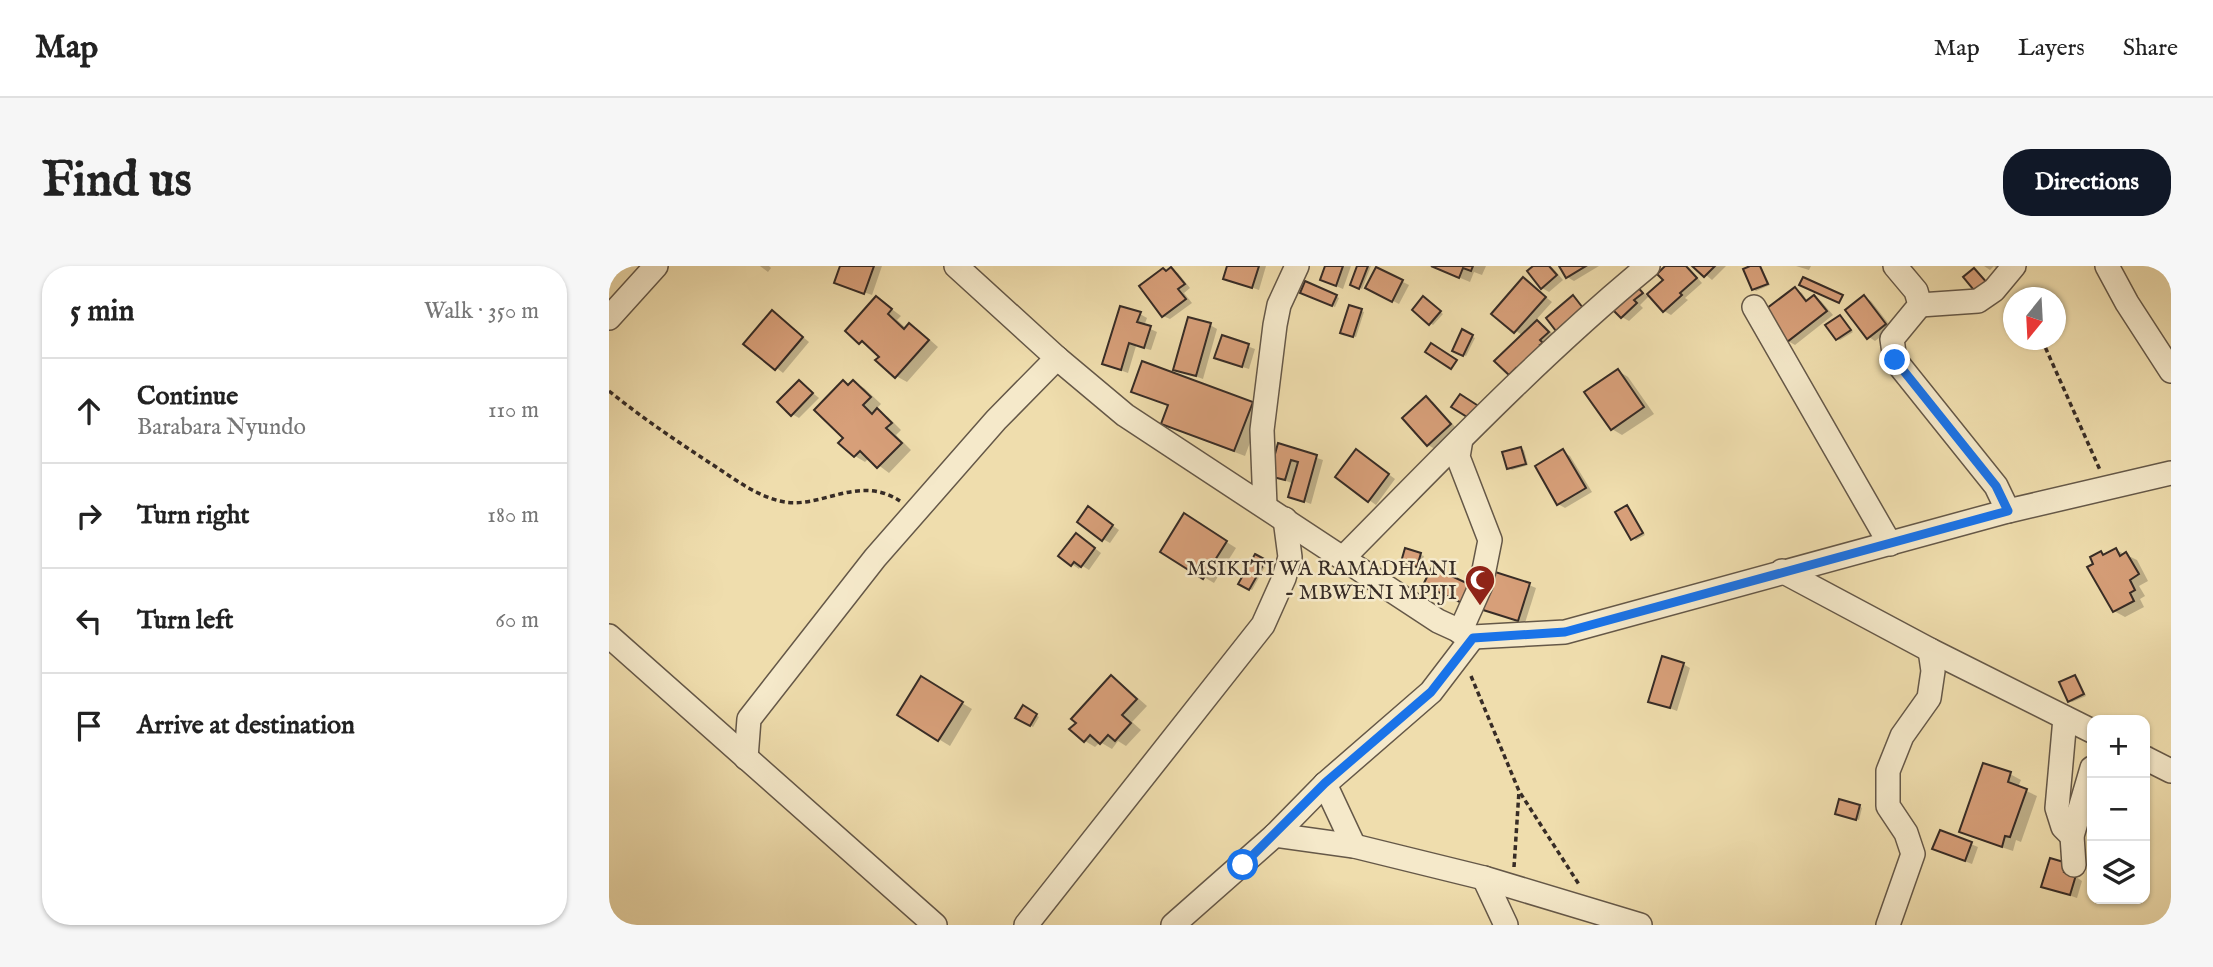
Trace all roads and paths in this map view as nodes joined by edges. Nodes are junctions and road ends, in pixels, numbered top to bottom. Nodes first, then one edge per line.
1 (656, 266) edge
2 (956, 266) edge
3 (1297, 266) edge
4 (1648, 266) edge
5 (1895, 266) edge
6 (2014, 266) edge
7 (2108, 266) edge
8 (1920, 305) junction
9 (1754, 307) dead end
10 (609, 318) edge
11 (2047, 350) edge
12 (1057, 358) junction
13 (2171, 371) edge
14 (609, 391) edge
15 (1461, 439) junction
16 (2171, 473) edge
17 (2107, 488) junction
18 (1265, 506) junction
19 (917, 511) junction
20 (2008, 511) junction
21 (1285, 519) junction
22 (1890, 544) junction
23 (1343, 557) junction
24 (1782, 571) junction
25 (609, 636) edge
26 (1465, 641) junction
27 (1930, 650) junction
28 (2065, 718) junction
29 (749, 719) junction
30 (2087, 729) edge
31 (715, 731) junction
32 (746, 758) junction
33 (2150, 760) edge
34 (2171, 771) edge
35 (2089, 778) edge
36 (1325, 783) junction
37 (1519, 791) junction
38 (1275, 835) junction
39 (2072, 836) junction
40 (1353, 846) junction
41 (2074, 865) dead end
42 (1484, 877) junction
43 (1514, 886) junction
44 (1592, 910) junction
45 (935, 925) edge
46 (1026, 925) edge
47 (1173, 925) edge
48 (1506, 925) edge
49 (1640, 925) edge
50 (1888, 925) edge

1 - 10 street
2 - 12 street
3 - 18 street
4 - 15 street
5 - 8 street
6 - 8 street
7 - 13 street
8 - 20 street
9 - 22 street
11 - 17 path
12 - 18 street
12 - 19 street
14 - 19 path
15 - 23 street
15 - 26 street
16 - 17 street
17 - 20 street
18 - 21 street
19 - 29 street
20 - 22 street
21 - 23 street
21 - 46 street
22 - 24 street
23 - 26 street
24 - 26 street
24 - 27 street
25 - 31 street
26 - 36 street
26 - 37 path
27 - 28 street
27 - 50 street
28 - 30 street
28 - 39 street
29 - 31 street
29 - 32 street
31 - 32 street
32 - 45 street
33 - 34 street
35 - 39 street
36 - 38 street
36 - 40 street
37 - 43 path
37 - 44 path
38 - 40 street
38 - 47 street
39 - 41 street
40 - 42 street
42 - 43 street
42 - 48 street
43 - 44 street
44 - 49 street

